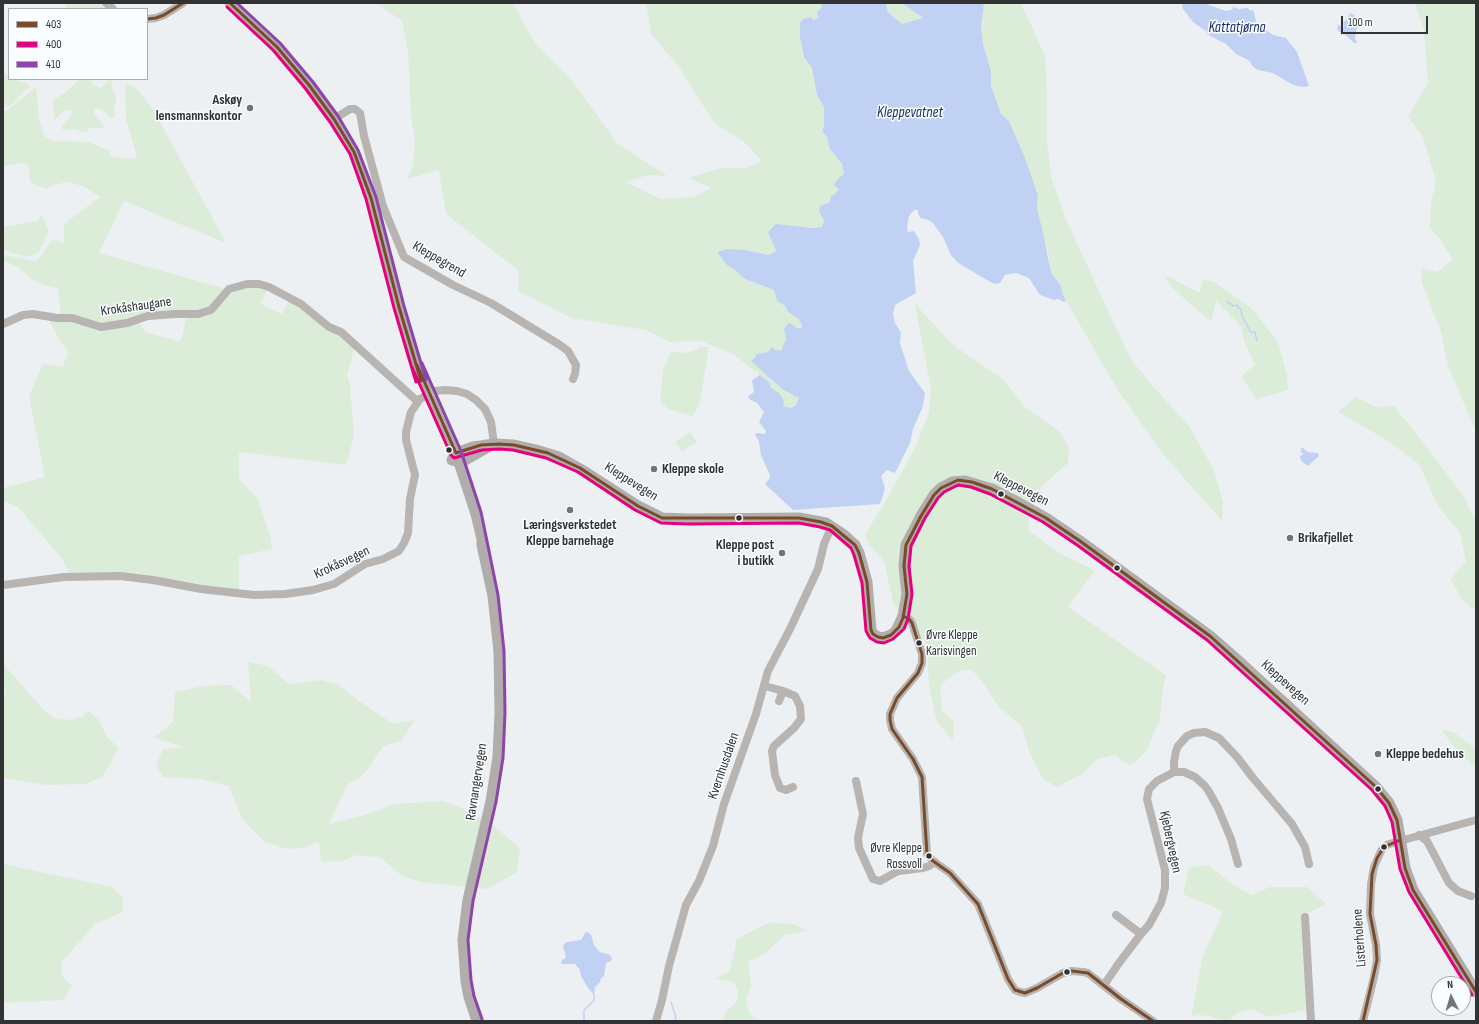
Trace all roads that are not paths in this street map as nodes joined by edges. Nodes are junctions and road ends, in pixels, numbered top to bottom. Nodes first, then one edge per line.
1 (183, 3) edge
2 (221, 3) edge
3 (230, 3) edge
4 (148, 19) edge
5 (293, 67) junction
6 (334, 119) junction
7 (3, 324) edge
8 (573, 379) dead end
9 (419, 400) junction
10 (494, 444) junction
11 (474, 455) junction
12 (455, 458) junction
13 (468, 490) junction
14 (832, 526) junction
15 (482, 545) junction
16 (3, 585) edge
17 (903, 616) junction
18 (765, 686) junction
19 (783, 690) junction
20 (779, 701) dead end
21 (1174, 772) junction
22 (856, 781) dead end
23 (793, 787) dead end
24 (1476, 820) edge
25 (1419, 835) junction
26 (1400, 840) junction
27 (935, 862) junction
28 (1238, 864) dead end
29 (1309, 864) dead end
30 (1471, 896) dead end
31 (1116, 915) dead end
32 (1305, 917) dead end
33 (1141, 934) junction
34 (1104, 985) junction
35 (1476, 992) edge
36 (477, 1021) edge
37 (656, 1021) edge
38 (1153, 1021) edge
39 (1311, 1021) edge
40 (1363, 1021) edge

1 - 4 street
2 - 5 main road, Ravnangervegen
3 - 5 main road, Ravnangervegen
5 - 6 main road, Ravnangervegen
6 - 8 street, Kleppegrend
6 - 12 main road, Ravnangervegen
7 - 9 street, Krokåshaugane
9 - 10 street, bridge
9 - 16 street, Krokåsvegen
10 - 11 main road
10 - 12 main road, Kleppevegen
10 - 14 main road, Kleppevegen
11 - 12 main road
11 - 13 main road
12 - 13 main road, Ravnangervegen
12 - 15 main road, Ravnangervegen
13 - 15 main road, Ravnangervegen
14 - 17 main road, Kleppevegen
14 - 18 street, Kvernhusdalen
15 - 36 main road, Ravnangervegen
17 - 26 main road, Kleppevegen
17 - 27 street
18 - 19 street
18 - 37 street, Kvernhusdalen
19 - 20 street
19 - 23 street
21 - 28 street
21 - 29 street
21 - 33 street, Kjebergvegen
22 - 27 street
24 - 25 street, Listerholene
25 - 26 street, Listerholene
25 - 30 street
26 - 35 main road, Kleppevegen
26 - 40 street, Listerholene
27 - 34 street
31 - 33 street
32 - 39 street
33 - 34 street, Kjebergvegen
34 - 38 street

